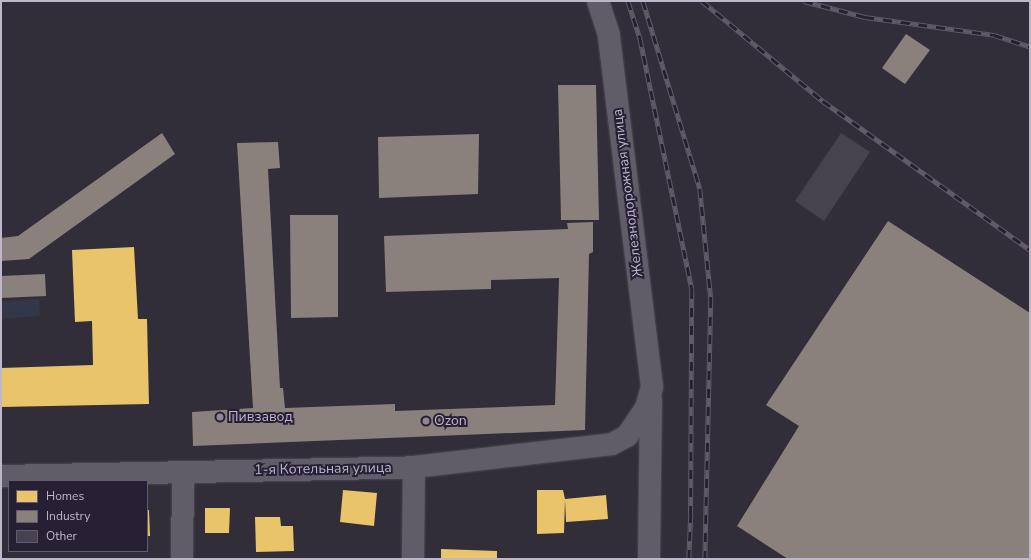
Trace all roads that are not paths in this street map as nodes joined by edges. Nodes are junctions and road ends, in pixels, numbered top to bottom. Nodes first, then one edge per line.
1 (598, 1) edge
2 (652, 387) junction
3 (636, 424) joint
4 (414, 467) junction
5 (183, 472) junction
6 (1, 476) edge
7 (182, 559) edge
8 (413, 559) edge
9 (649, 559) edge

1 - 2 street, Железнодорожная улица
2 - 3 street, Железнодорожная улица
2 - 9 street, Железнодорожная улица
3 - 4 street, 1-я Котельная улица
4 - 5 street, 1-я Котельная улица
4 - 8 street
5 - 6 street, 1-я Котельная улица
5 - 7 street

